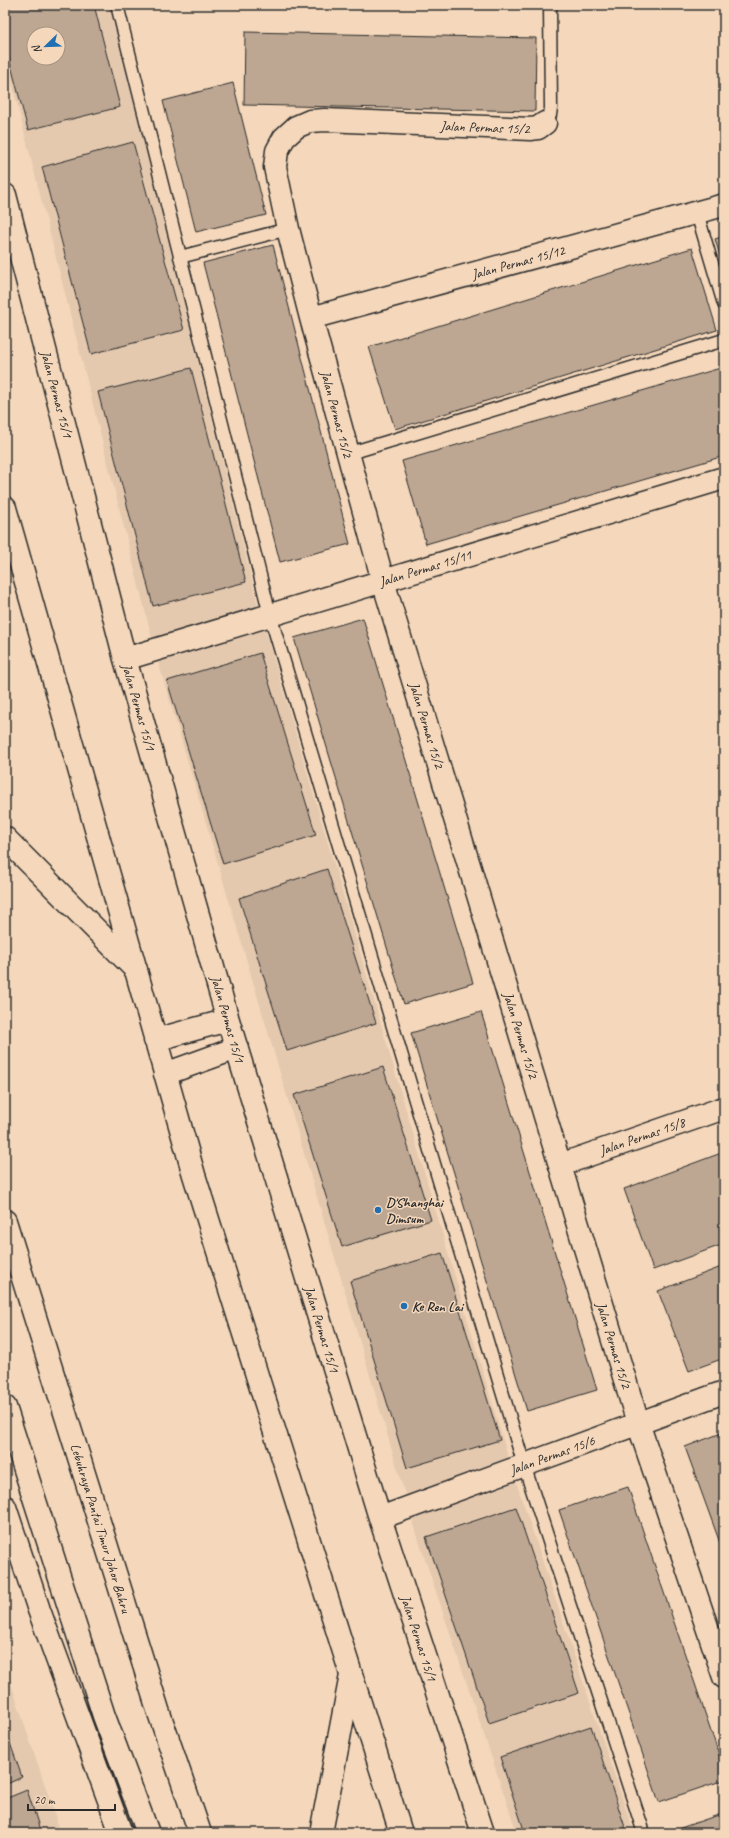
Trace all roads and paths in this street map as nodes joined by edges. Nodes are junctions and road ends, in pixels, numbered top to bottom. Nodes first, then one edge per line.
1 (117, 5) edge
2 (550, 5) edge
3 (545, 123) joint
4 (5, 195) edge
5 (724, 205) edge
6 (697, 213) junction
7 (288, 229) junction
8 (180, 257) junction
9 (724, 304) edge
10 (311, 318) junction
11 (724, 340) edge
12 (347, 454) junction
13 (724, 478) edge
14 (5, 508) edge
15 (383, 581) junction
16 (270, 615) junction
17 (125, 659) junction
18 (5, 838) edge
19 (136, 970) junction
20 (228, 1020) junction
21 (155, 1040) junction
22 (236, 1048) junction
23 (165, 1074) junction
24 (724, 1108) edge
25 (560, 1165) junction
26 (5, 1222) edge
27 (724, 1392) edge
28 (5, 1407) edge
29 (638, 1423) junction
30 (524, 1465) junction
31 (5, 1507) edge
32 (380, 1518) junction
33 (351, 1676) junction
34 (724, 1677) edge
35 (121, 1833) edge
36 (148, 1833) edge
37 (200, 1833) edge
38 (321, 1833) edge
39 (401, 1833) edge
40 (483, 1833) edge
41 (644, 1833) edge

1 - 8 lane
2 - 3 lane, Jalan Permas 15/2
3 - 7 main road, Jalan Permas 15/2
4 - 17 main road, Jalan Permas 15/1
5 - 6 main road, Jalan Permas 15/12
6 - 9 lane
6 - 10 main road, Jalan Permas 15/12
7 - 8 lane
7 - 10 main road, Jalan Permas 15/2
8 - 16 lane
10 - 12 main road, Jalan Permas 15/2
11 - 12 lane
12 - 15 main road, Jalan Permas 15/2
13 - 15 main road, Jalan Permas 15/11
14 - 19 main road
15 - 16 main road, Jalan Permas 15/11
15 - 25 main road, Jalan Permas 15/2
16 - 17 main road, Jalan Permas 15/11
16 - 30 lane
17 - 20 main road, Jalan Permas 15/1
18 - 19 main road
19 - 21 main road
20 - 21 main road
20 - 22 main road, Jalan Permas 15/1
21 - 23 main road
22 - 23 main road
22 - 32 main road, Jalan Permas 15/1
23 - 33 main road
24 - 25 main road, Jalan Permas 15/8
25 - 29 main road, Jalan Permas 15/2
26 - 37 main road, Lebuhraya Pantai Timur Johor Bahru
27 - 29 main road, Jalan Permas 15/6
28 - 36 main road
29 - 30 main road, Jalan Permas 15/6
29 - 34 main road, Jalan Permas 15/2
30 - 32 main road, Jalan Permas 15/6
30 - 41 lane
31 - 35 main road
32 - 40 main road, Jalan Permas 15/1
33 - 38 main road
33 - 39 main road

